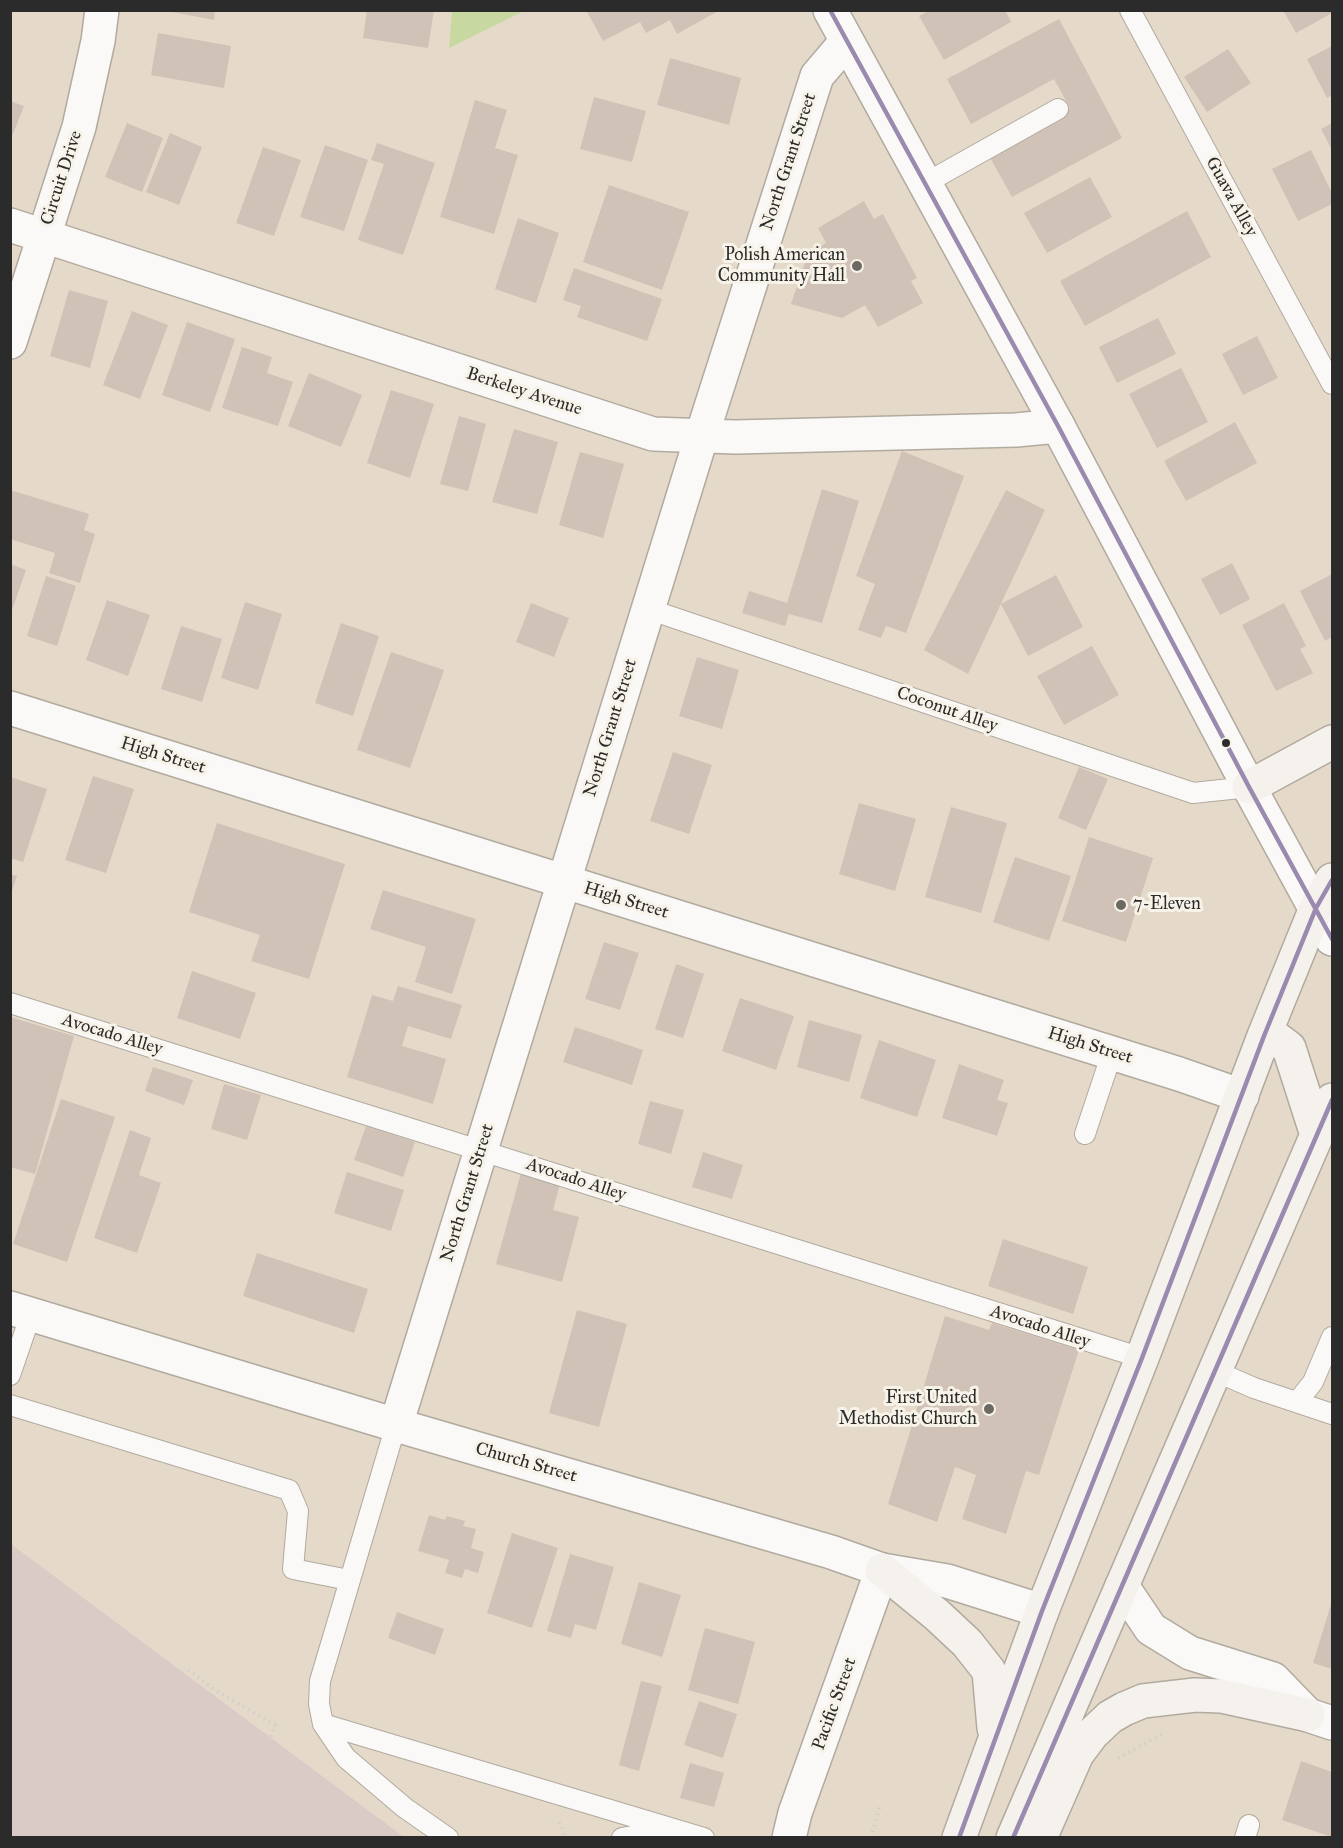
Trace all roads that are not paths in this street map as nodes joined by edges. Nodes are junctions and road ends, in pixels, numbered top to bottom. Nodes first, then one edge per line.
1 (102, 10) edge
2 (830, 10) edge
3 (1130, 10) edge
4 (846, 42) junction
5 (1058, 109) dead end
6 (924, 184) junction
7 (10, 225) edge
8 (43, 236) junction
9 (10, 342) edge
10 (1332, 384) edge
11 (1058, 426) junction
12 (702, 435) junction
13 (648, 609) junction
14 (10, 708) edge
15 (1332, 742) edge
16 (1249, 787) junction
17 (1332, 880) edge
18 (564, 882) junction
19 (1316, 908) junction
20 (1332, 939) edge
21 (10, 1003) edge
22 (1264, 1036) junction
23 (1112, 1053) junction
24 (1242, 1096) junction
25 (1332, 1100) edge
26 (1085, 1134) dead end
27 (1317, 1135) junction
28 (481, 1150) junction
29 (21, 1311) edge
30 (1332, 1336) edge
31 (1142, 1358) junction
32 (1215, 1371) junction
33 (10, 1375) edge
34 (1297, 1402) junction
35 (10, 1405) edge
36 (1332, 1414) edge
37 (396, 1425) junction
38 (882, 1570) junction
39 (349, 1580) junction
40 (1122, 1586) junction
41 (1042, 1611) junction
42 (1320, 1719) edge
43 (323, 1724) junction
44 (995, 1738) junction
45 (671, 1829) junction
46 (448, 1838) edge
47 (622, 1838) edge
48 (704, 1838) edge
49 (789, 1838) edge
50 (958, 1838) edge
51 (1013, 1838) edge
52 (1040, 1838) edge

1 - 8 street, Circuit Drive
2 - 4 street
3 - 10 lane, Guava Alley
4 - 6 street
4 - 12 street, North Grant Street
5 - 6 lane
6 - 11 street
7 - 8 street, Berkeley Avenue
8 - 9 street, Circuit Drive
8 - 12 street, Berkeley Avenue
11 - 12 street, Berkeley Avenue
11 - 16 street
12 - 13 street, North Grant Street
13 - 16 lane, Coconut Alley
13 - 18 street, North Grant Street
14 - 18 street, High Street
15 - 16 main road
16 - 19 street
17 - 19 main road
18 - 23 street, High Street
18 - 28 street, North Grant Street
19 - 20 street
19 - 22 main road
21 - 28 lane, Avocado Alley
22 - 24 main road
22 - 27 main road
23 - 24 street, High Street
23 - 26 lane
24 - 31 main road
25 - 27 main road
27 - 32 main road
28 - 31 lane, Avocado Alley
28 - 37 street, North Grant Street
29 - 33 lane
29 - 37 street, Church Street
30 - 34 lane
31 - 41 main road
32 - 34 lane
32 - 40 main road
34 - 36 lane
35 - 39 lane
37 - 38 street, Church Street
37 - 39 lane
38 - 41 street, Church Street
38 - 44 main road
38 - 49 street, Pacific Street
39 - 43 lane
40 - 42 street
40 - 51 main road
41 - 44 main road
42 - 52 main road
43 - 45 lane
43 - 46 lane
44 - 50 main road
45 - 47 lane
45 - 48 lane

